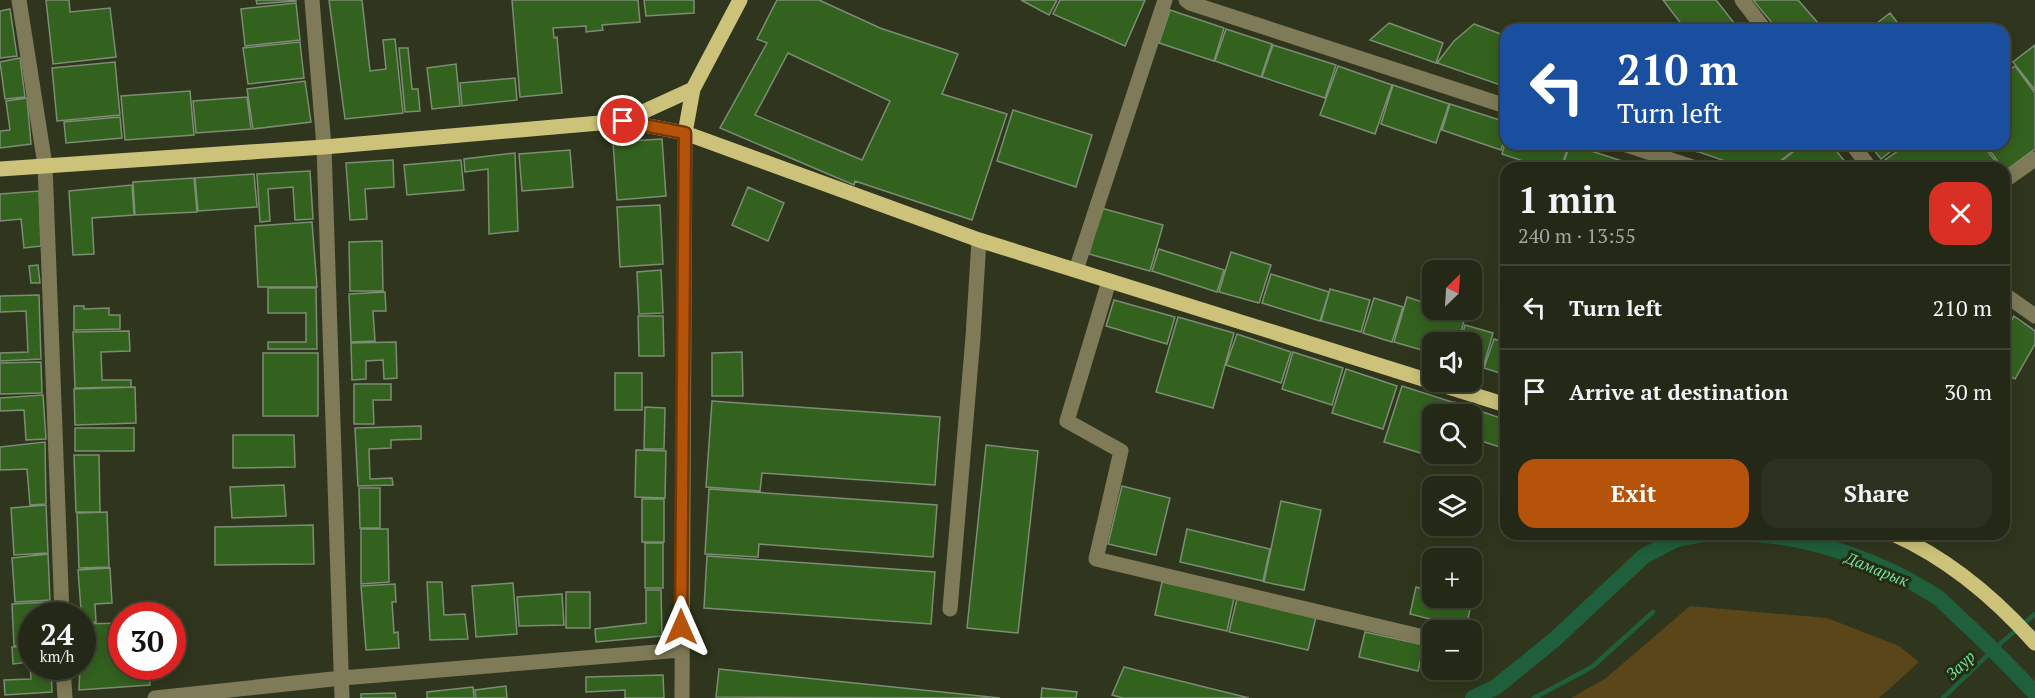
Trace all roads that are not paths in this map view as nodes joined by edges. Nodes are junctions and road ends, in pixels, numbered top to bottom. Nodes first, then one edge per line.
1 (19, 0) edge
2 (312, 0) edge
3 (740, 0) edge
4 (1165, 0) edge
5 (1186, 0) edge
6 (1742, 0) edge
7 (1760, 24) edge
8 (693, 89) junction
9 (1500, 104) edge
10 (623, 121) junction
11 (685, 133) junction
12 (324, 147) junction
13 (1641, 150) edge
14 (2035, 159) edge
15 (1678, 162) edge
16 (45, 165) junction
17 (0, 169) edge
18 (2010, 178) edge
19 (979, 240) junction
20 (1076, 270) junction
21 (1109, 281) junction
22 (2010, 298) edge
23 (2035, 316) edge
24 (1500, 403) edge
25 (1905, 540) edge
26 (62, 602) edge
27 (950, 609) dead end
28 (1422, 637) edge
29 (2035, 643) edge
30 (681, 650) junction
31 (342, 678) junction
32 (64, 680) edge
33 (65, 698) edge
34 (155, 698) edge
35 (342, 698) edge
36 (682, 698) edge

1 - 16 street
2 - 12 street
3 - 8 main road
4 - 20 street
5 - 9 street
6 - 7 street
8 - 10 main road
8 - 11 main road
10 - 11 main road
10 - 12 main road
11 - 19 main road
11 - 30 street
12 - 16 main road
12 - 31 street
13 - 15 street
14 - 18 street
16 - 17 main road
16 - 26 street
19 - 20 main road
19 - 27 street
20 - 21 main road
21 - 24 main road
21 - 28 street
22 - 23 street
25 - 29 main road
30 - 31 street
30 - 36 street
31 - 34 street
31 - 35 street
32 - 33 street

